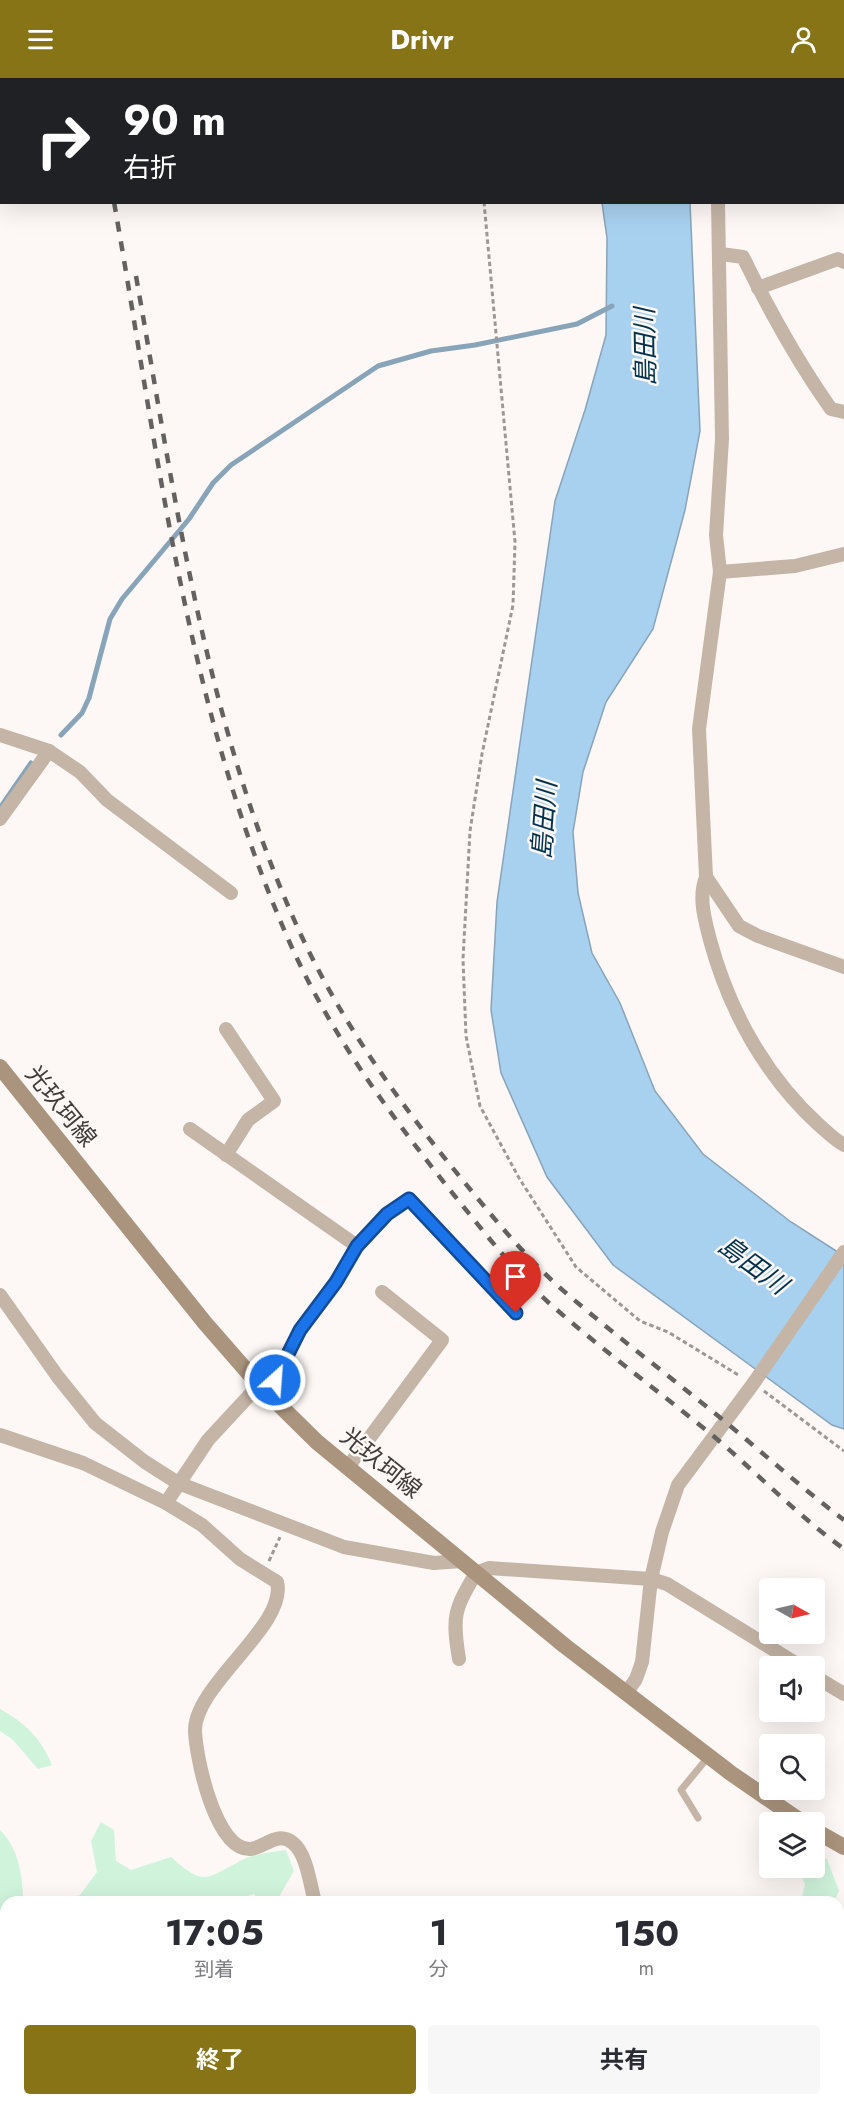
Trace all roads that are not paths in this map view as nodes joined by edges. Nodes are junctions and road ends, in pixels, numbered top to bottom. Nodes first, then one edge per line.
1 (718, 204) edge
2 (721, 254) junction
3 (844, 262) edge
4 (758, 288) junction
5 (844, 412) edge
6 (844, 554) edge
7 (720, 572) junction
8 (0, 735) edge
9 (49, 751) junction
10 (0, 819) edge
11 (706, 877) junction
12 (231, 893) dead end
13 (844, 967) edge
14 (226, 1029) dead end
15 (0, 1067) edge
16 (190, 1129) dead end
17 (844, 1145) edge
18 (226, 1155) junction
19 (357, 1246) junction
20 (844, 1252) edge
21 (382, 1292) dead end
22 (0, 1295) edge
23 (516, 1313) dead end
24 (263, 1388) junction
25 (0, 1435) edge
26 (348, 1467) junction
27 (178, 1483) junction
28 (166, 1503) junction
29 (462, 1561) junction
30 (476, 1573) junction
31 (651, 1579) junction
32 (784, 1656) edge
33 (459, 1659) dead end
34 (825, 1683) edge
35 (627, 1692) junction
36 (844, 1694) edge
37 (709, 1756) junction
38 (788, 1812) edge
39 (698, 1818) dead end
40 (825, 1836) edge
41 (844, 1847) edge
42 (313, 1896) edge

1 - 2 street
2 - 4 street
2 - 7 street
3 - 4 street
4 - 5 street
6 - 7 street
7 - 11 street
8 - 9 street
9 - 10 street
9 - 12 street
11 - 13 street
11 - 17 street
14 - 18 street
15 - 24 main road, 光玖珂線
16 - 18 street
18 - 19 street
19 - 23 street
19 - 24 street
20 - 31 street
21 - 26 street
22 - 27 street
24 - 26 main road, 光玖珂線
24 - 27 street
25 - 28 street
26 - 29 main road, 光玖珂線
27 - 28 street
27 - 29 street
28 - 42 street
29 - 30 main road, 光玖珂線
30 - 31 street
30 - 33 street
30 - 35 main road, 光玖珂線
31 - 32 street
31 - 35 street
34 - 36 street
35 - 37 main road, 光玖珂線
37 - 38 main road, 光玖珂線
37 - 39 lane
40 - 41 main road

